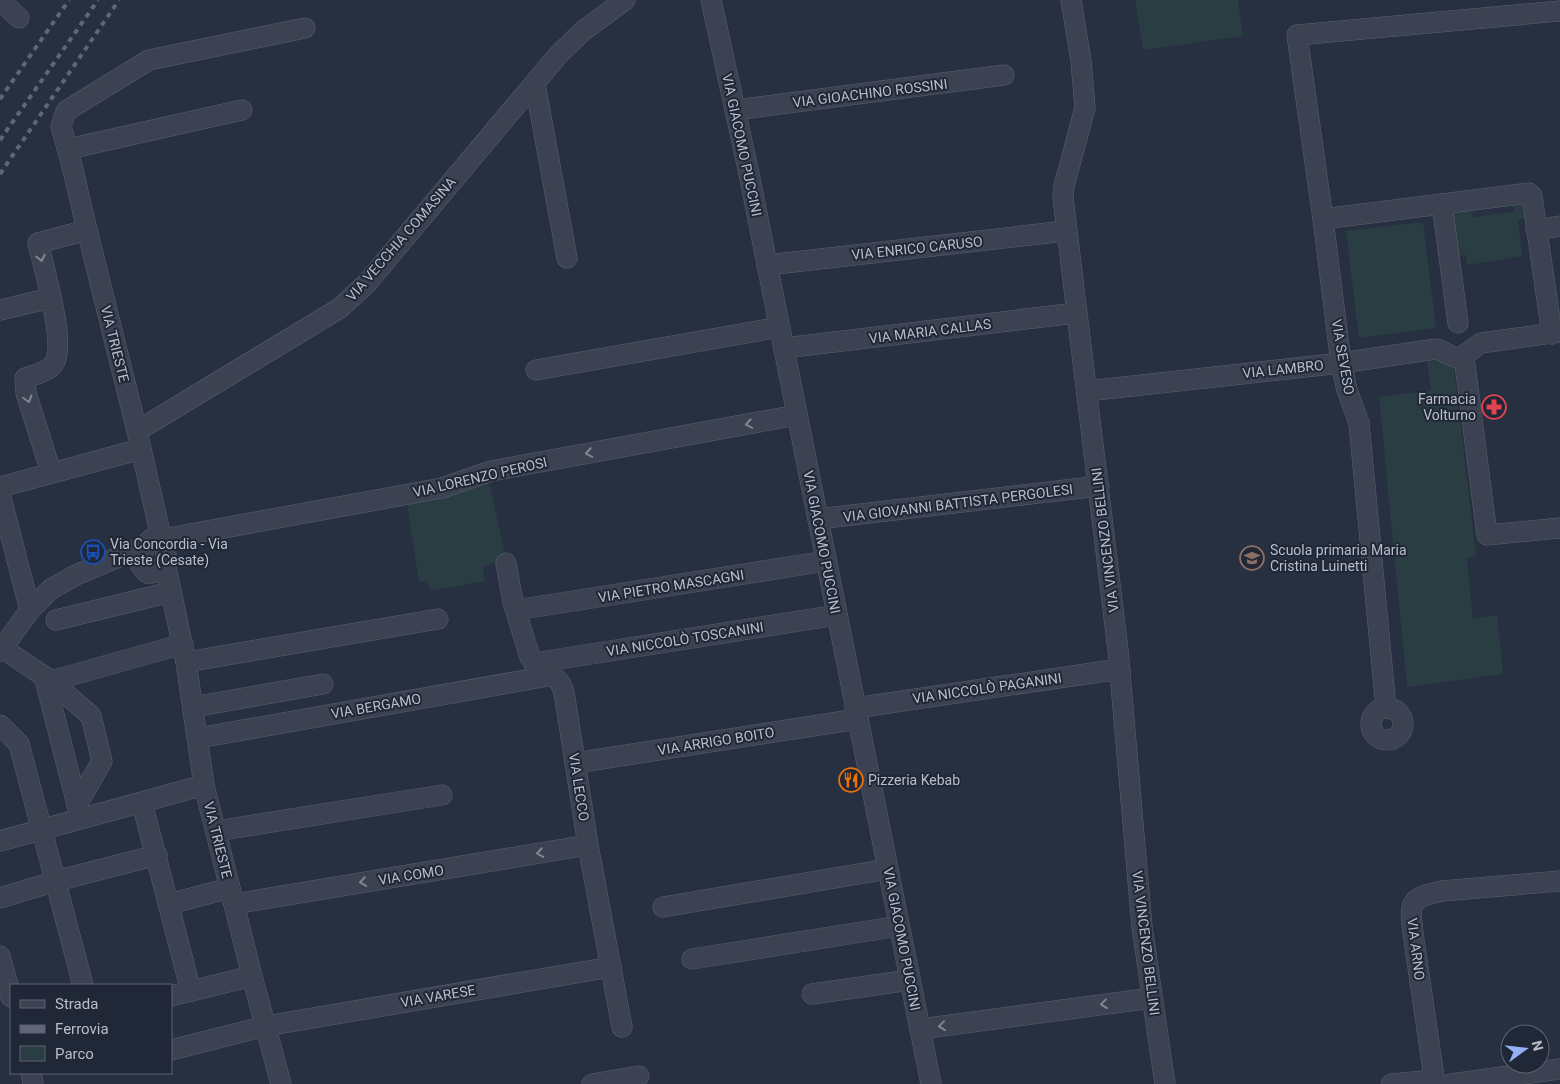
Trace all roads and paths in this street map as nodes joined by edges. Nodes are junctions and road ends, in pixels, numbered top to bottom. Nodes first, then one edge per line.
1 (0, 0) edge
2 (625, 0) edge
3 (711, 0) edge
4 (1071, 0) edge
5 (1560, 10) edge
6 (20, 18) dead end
7 (305, 28) dead end
8 (1004, 75) dead end
9 (536, 84) junction
10 (242, 110) dead end
11 (735, 110) junction
12 (68, 149) junction
13 (1442, 204) junction
14 (1323, 219) junction
15 (1560, 226) edge
16 (87, 230) junction
17 (1536, 230) junction
18 (1066, 231) junction
19 (567, 258) dead end
20 (767, 265) junction
21 (50, 298) junction
22 (0, 310) edge
23 (1076, 313) junction
24 (1458, 323) dead end
25 (780, 327) junction
26 (1556, 333) edge
27 (784, 348) junction
28 (1464, 357) junction
29 (1341, 363) junction
30 (536, 370) dead end
31 (1087, 391) junction
32 (797, 416) junction
33 (139, 440) junction
34 (51, 472) junction
35 (0, 486) edge
36 (1099, 486) junction
37 (0, 494) edge
38 (818, 518) junction
39 (1560, 528) edge
40 (156, 536) junction
41 (826, 561) junction
42 (506, 563) dead end
43 (153, 568) junction
44 (91, 570) junction
45 (171, 592) junction
46 (30, 610) junction
47 (516, 610) junction
48 (837, 615) junction
49 (438, 619) dead end
50 (56, 620) dead end
51 (1, 650) edge
52 (184, 653) junction
53 (534, 663) junction
54 (1120, 671) junction
55 (554, 675) junction
56 (47, 678) junction
57 (324, 684) dead end
58 (194, 707) junction
59 (1386, 708) dead end
60 (856, 714) junction
61 (0, 725) edge
62 (198, 738) junction
63 (575, 764) junction
64 (204, 784) junction
65 (442, 795) dead end
66 (142, 802) junction
67 (79, 812) junction
68 (42, 830) junction
69 (216, 831) junction
70 (0, 841) edge
71 (588, 845) junction
72 (157, 856) junction
73 (888, 868) junction
74 (1560, 881) edge
75 (56, 882) junction
76 (232, 896) junction
77 (0, 898) edge
78 (169, 904) junction
79 (663, 907) dead end
80 (899, 926) junction
81 (0, 956) edge
82 (692, 959) dead end
83 (611, 967) junction
84 (252, 976) junction
85 (910, 980) junction
86 (82, 984) edge
87 (191, 991) junction
88 (10, 993) edge
89 (812, 994) dead end
90 (172, 996) edge
91 (1152, 998) junction
92 (266, 1026) junction
93 (622, 1027) dead end
94 (920, 1029) junction
95 (172, 1050) edge
96 (1500, 1069) edge
97 (1560, 1070) edge
98 (639, 1076) dead end
99 (1436, 1082) edge
100 (282, 1084) edge
101 (592, 1084) edge
102 (931, 1084) edge
103 (1165, 1084) edge
104 (1391, 1084) edge

1 - 6 street
2 - 9 street, VIA VECCHIA COMASINA
3 - 11 street, VIA GIACOMO PUCCINI
4 - 18 street, VIA VINCENZO BELLINI
5 - 14 street, VIA SEVESO
7 - 12 street, VIA TRIESTE
8 - 11 street, VIA GIOACHINO ROSSINI
9 - 19 street
9 - 33 street, VIA VECCHIA COMASINA
10 - 12 street
11 - 20 street, VIA GIACOMO PUCCINI
12 - 16 street, VIA TRIESTE
13 - 14 street
13 - 17 street
13 - 24 street
14 - 29 street, VIA SEVESO
15 - 17 street
16 -> 21 street
16 - 33 street, VIA TRIESTE
17 - 26 street
18 - 20 street, VIA ENRICO CARUSO
18 - 23 street, VIA VINCENZO BELLINI
20 - 25 street, VIA GIACOMO PUCCINI
21 - 22 street
21 -> 34 street
23 - 27 street, VIA MARIA CALLAS
23 - 31 street, VIA VINCENZO BELLINI
25 - 27 street, VIA GIACOMO PUCCINI
25 - 30 street
26 - 28 street
27 - 32 street, VIA GIACOMO PUCCINI
28 - 29 street, VIA LAMBRO
28 - 39 street
29 - 31 street, VIA LAMBRO
29 - 59 street, VIA SEVESO
31 - 36 street, VIA VINCENZO BELLINI
32 - 38 street, VIA GIACOMO PUCCINI
32 -> 40 street, VIA LORENZO PEROSI
33 - 34 street, VIA VECCHIA COMASINA
33 - 40 street, VIA TRIESTE
34 - 35 street, VIA VECCHIA COMASINA
36 - 38 street, VIA GIOVANNI BATTISTA PERGOLESI
36 - 54 street, VIA VINCENZO BELLINI
37 - 46 street
38 - 41 street, VIA GIACOMO PUCCINI
40 - 43 street, VIA TRIESTE
40 - 44 street, VIA LORENZO PEROSI
41 - 47 street, VIA PIETRO MASCAGNI
41 - 48 street, VIA GIACOMO PUCCINI
42 - 47 street
43 - 44 street
43 - 45 street, VIA TRIESTE
44 - 46 street
45 - 50 street
45 - 52 street, VIA TRIESTE
46 - 51 street
47 - 53 street
48 - 53 street, VIA NICCOLÒ TOSCANINI
48 - 60 street, VIA GIACOMO PUCCINI
49 - 52 street
51 - 56 street
52 - 56 street
52 - 58 street, VIA TRIESTE
53 - 55 street
54 - 60 street, VIA NICCOLÒ PAGANINI
54 - 91 street, VIA VINCENZO BELLINI
55 - 62 street, VIA BERGAMO
55 - 63 street, VIA LECCO
56 - 67 street
56 - 67 street
57 - 58 street
58 - 62 street, VIA TRIESTE
60 - 63 street, VIA ARRIGO BOITO
60 - 73 street, VIA GIACOMO PUCCINI
61 - 68 street
62 - 64 street, VIA TRIESTE
63 - 71 street, VIA LECCO
64 - 66 street
64 - 69 street, VIA TRIESTE
65 - 69 street
66 - 67 street
66 - 72 street
67 - 68 street
68 - 70 street
68 - 75 street
69 - 76 street, VIA TRIESTE
71 -> 76 street, VIA COMO
71 - 83 street, VIA LECCO
72 - 75 street
72 - 78 street
73 - 79 street
73 - 80 street, VIA GIACOMO PUCCINI
74 - 99 street, VIA ARNO
75 - 77 street
75 - 86 street
76 - 78 street, VIA COMO
76 - 84 street, VIA TRIESTE
78 - 87 street
80 - 82 street
80 - 85 street, VIA GIACOMO PUCCINI
81 - 88 street
83 - 92 street, VIA VARESE
83 - 93 street, VIA LECCO
84 - 87 street
84 - 92 street, VIA TRIESTE
85 - 89 street
85 - 94 street, VIA GIACOMO PUCCINI
87 - 90 street
91 -> 94 street
91 - 103 street, VIA VINCENZO BELLINI
92 - 95 street, VIA VARESE
92 - 100 street, VIA TRIESTE
94 - 102 street, VIA GIACOMO PUCCINI
96 - 99 street
97 - 99 street
98 - 101 street
99 - 104 street

